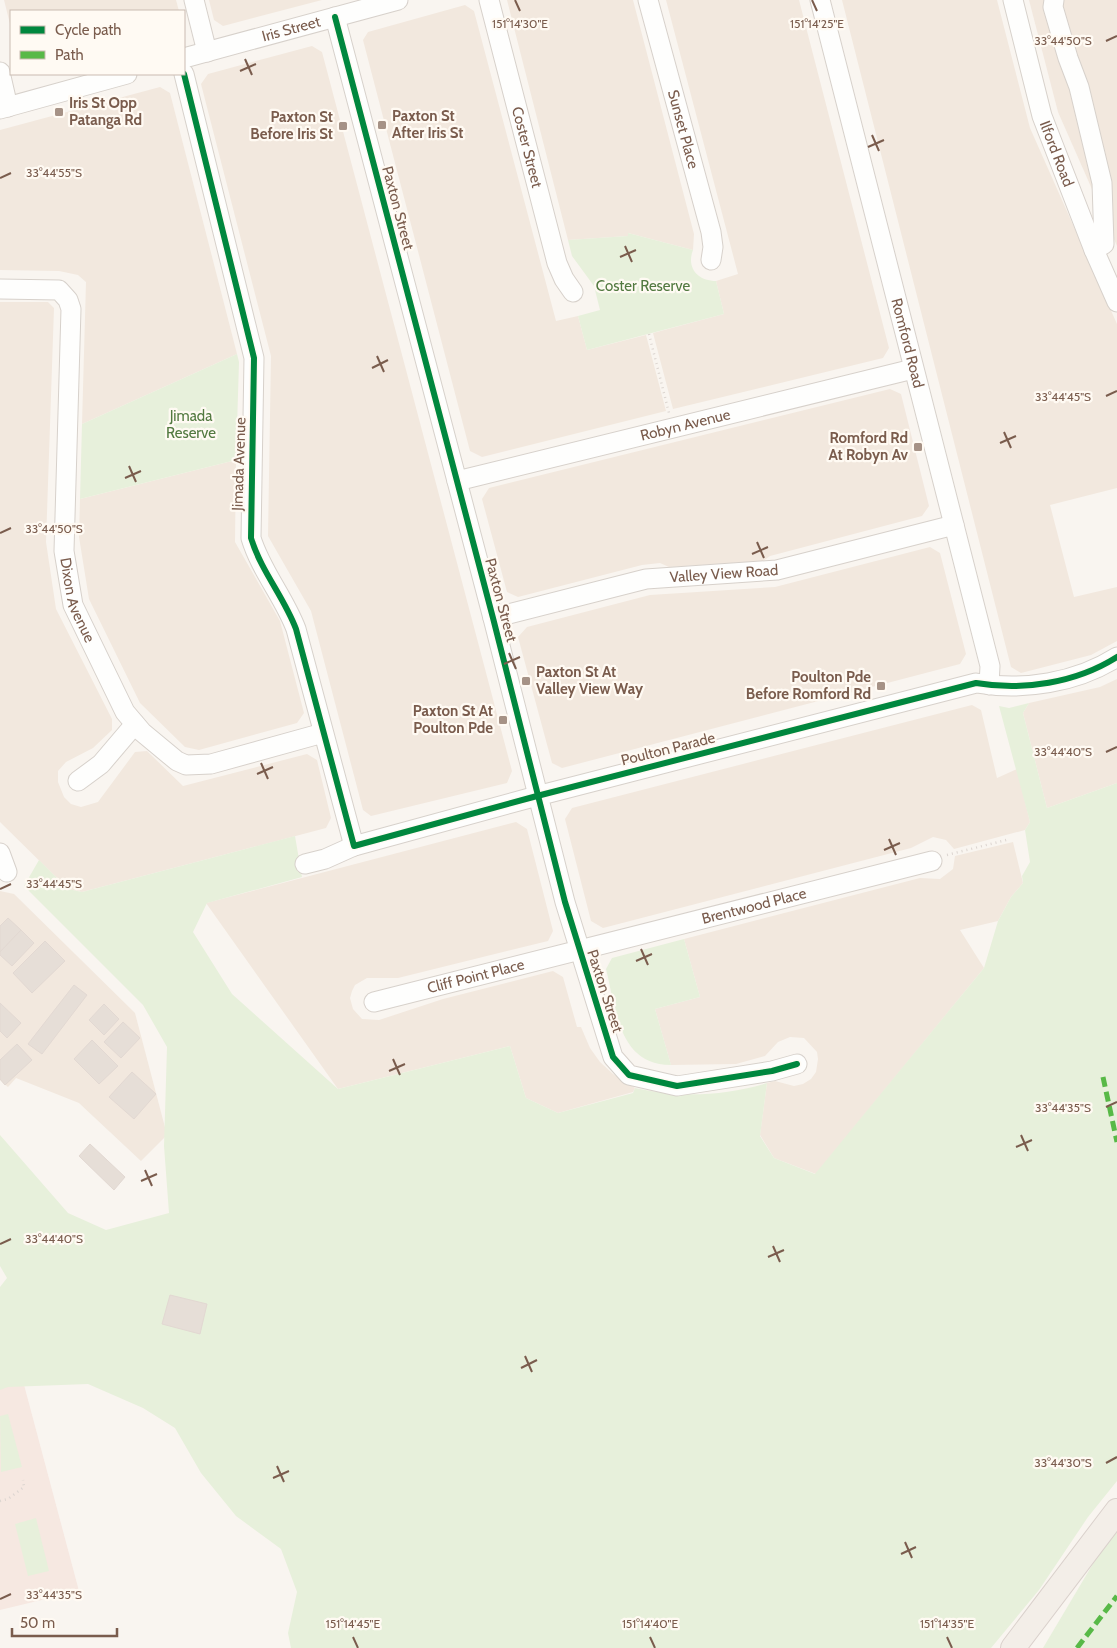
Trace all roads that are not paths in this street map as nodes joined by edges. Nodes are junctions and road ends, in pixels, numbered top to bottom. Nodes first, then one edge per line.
1 (194, 0) edge
2 (398, 0) edge
3 (490, 0) edge
4 (648, 0) edge
5 (820, 0) edge
6 (1013, 0) edge
7 (1054, 0) edge
8 (334, 18) junction
9 (207, 52) junction
10 (185, 58) edge
11 (0, 72) edge
12 (123, 75) edge
13 (184, 75) edge
14 (4, 108) edge
15 (1094, 250) junction
16 (711, 260) dead end
17 (0, 289) edge
18 (573, 292) dead end
19 (1117, 302) edge
20 (914, 369) junction
21 (457, 481) junction
22 (954, 525) junction
23 (493, 618) junction
24 (1117, 657) edge
25 (989, 685) junction
26 (134, 724) junction
27 (323, 733) junction
28 (78, 781) dead end
29 (537, 796) junction
30 (354, 846) junction
31 (0, 853) edge
32 (932, 861) road end
33 (305, 864) dead end
34 (7, 872) dead end
35 (578, 950) junction
36 (374, 1002) dead end
37 (797, 1064) dead end
38 (1117, 1511) edge
39 (1013, 1648) edge

1 - 9 street
2 - 8 street, Iris Street
3 - 18 street, Coster Street
4 - 16 street, Sunset Place
5 - 20 street, Romford Road
6 - 15 street, Ilford Road
7 - 15 street
8 - 9 street, Iris Street
8 - 21 street, Paxton Street
9 - 10 street, Iris Street
11 - 14 street
12 - 14 street
13 - 27 street, Jimada Avenue
15 - 19 street, Ilford Road
17 - 26 street, Dixon Avenue
20 - 21 street, Robyn Avenue
20 - 22 street, Romford Road
21 - 23 street, Paxton Street
22 - 23 street, Valley View Road
22 - 25 street, Romford Road
23 - 29 street, Paxton Street
24 - 25 street
25 - 29 street, Poulton Parade
26 - 27 street, Dixon Avenue
26 - 28 street
27 - 30 street, Jimada Avenue
29 - 30 street, Poulton Parade
29 - 35 street, Paxton Street
30 - 33 street, Poulton Parade
31 - 34 street
32 - 35 street, Brentwood Place
35 - 36 street, Cliff Point Place
35 - 37 street, Paxton Street
38 - 39 main road

